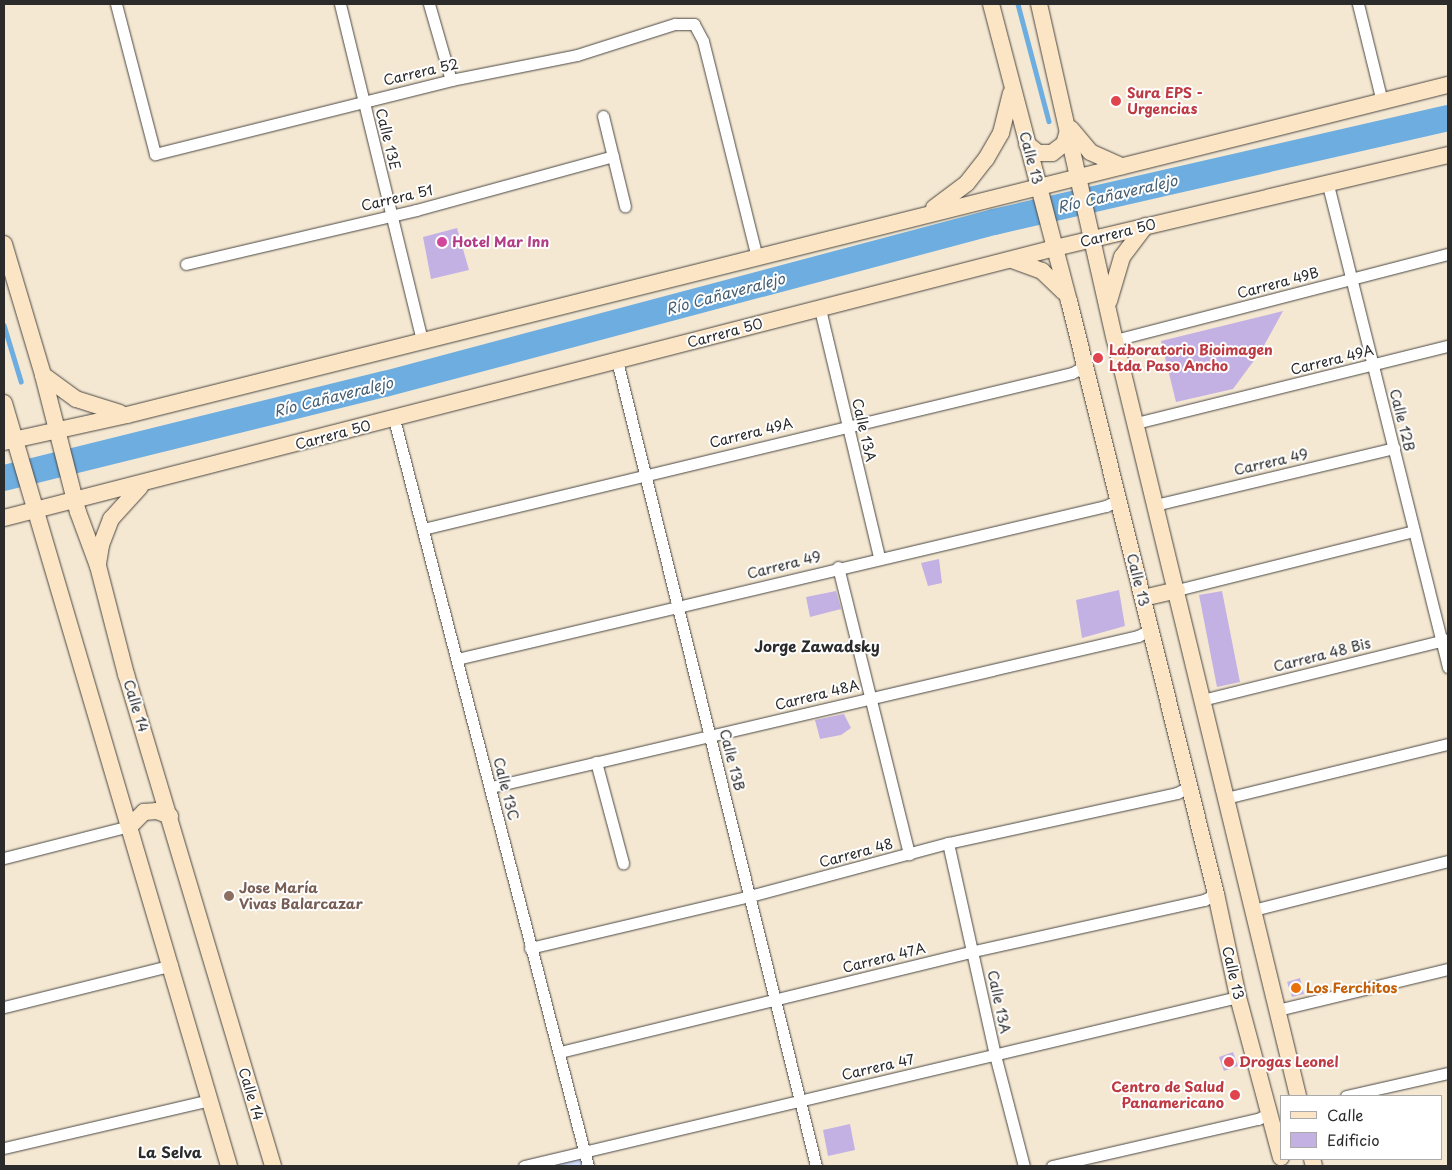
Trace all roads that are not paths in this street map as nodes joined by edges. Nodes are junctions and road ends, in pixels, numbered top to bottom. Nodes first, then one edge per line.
1 (116, 4) edge
2 (340, 4) edge
3 (429, 4) edge
4 (990, 4) edge
5 (1039, 4) edge
6 (1358, 4) edge
7 (451, 80) junction
8 (1448, 85) edge
9 (1012, 88) junction
10 (364, 101) junction
11 (1382, 102) junction
12 (603, 116) dead end
13 (1067, 125) junction
14 (1027, 144) junction
15 (1448, 155) edge
16 (613, 156) junction
17 (1127, 166) junction
18 (1327, 181) junction
19 (1080, 182) junction
20 (1040, 192) junction
21 (624, 206) dead end
22 (392, 215) junction
23 (917, 216) junction
24 (1146, 226) junction
25 (1091, 233) junction
26 (1053, 242) junction
27 (4, 244) edge
28 (1448, 254) edge
29 (757, 257) junction
30 (1010, 259) junction
31 (186, 264) dead end
32 (1352, 279) junction
33 (1069, 301) junction
34 (1108, 308) junction
35 (820, 309) junction
36 (422, 340) junction
37 (1114, 340) junction
38 (1448, 346) edge
39 (617, 361) junction
40 (1373, 365) junction
41 (1085, 366) junction
42 (43, 375) junction
43 (4, 403) edge
44 (127, 415) junction
45 (394, 419) junction
46 (1136, 423) junction
47 (847, 425) junction
48 (57, 434) junction
49 (12, 443) edge
50 (1394, 448) junction
51 (645, 475) junction
52 (143, 484) junction
53 (74, 497) junction
54 (1118, 500) junction
55 (1155, 505) junction
56 (36, 506) junction
57 (4, 518) edge
58 (423, 529) junction
59 (1414, 531) junction
60 (878, 557) junction
61 (98, 566) junction
62 (838, 567) junction
63 (1177, 590) junction
64 (1143, 598) junction
65 (678, 606) junction
66 (1150, 630) junction
67 (1445, 640) edge
68 (457, 659) junction
69 (1448, 667) edge
70 (871, 697) junction
71 (1202, 700) junction
72 (710, 736) junction
73 (1448, 744) edge
74 (596, 762) junction
75 (491, 787) junction
76 (1189, 787) junction
77 (1226, 798) junction
78 (170, 816) junction
79 (130, 826) junction
80 (948, 843) junction
81 (909, 854) junction
82 (4, 858) edge
83 (1448, 861) edge
84 (623, 863) dead end
85 (1216, 894) junction
86 (750, 896) junction
87 (1253, 910) junction
88 (530, 948) junction
89 (974, 951) junction
90 (172, 965) junction
91 (1448, 969) edge
92 (1238, 997) junction
93 (776, 1001) junction
94 (4, 1007) edge
95 (1277, 1010) junction
96 (560, 1052) junction
97 (995, 1055) junction
98 (1448, 1073) edge
99 (1298, 1095) edge
100 (1350, 1095) edge
101 (210, 1100) junction
102 (798, 1101) junction
103 (1270, 1113) junction
104 (4, 1148) edge
105 (584, 1152) junction
106 (1280, 1154) edge
107 (229, 1166) edge
108 (273, 1166) edge
109 (524, 1166) edge
110 (588, 1166) edge
111 (816, 1166) edge
112 (1024, 1166) edge
113 (1052, 1166) edge

1 - 10 street, Carrera 52
2 - 10 street, Calle 13E
3 - 7 street
4 - 9 main road, Calle 13
5 - 13 main road
6 - 11 street
7 - 10 street, Carrera 52
7 - 29 street, Carrera 52
8 - 11 main road
9 - 14 main road, Calle 13
9 - 23 main road
10 - 22 street, Calle 13E
11 - 17 main road
12 - 16 street
13 - 14 main road
13 - 17 main road
13 - 19 main road
14 - 20 main road, Calle 13
15 - 18 main road, Carrera 50
16 - 21 street
16 - 22 street, Carrera 51
17 - 19 main road
18 - 24 main road, Carrera 50
18 - 32 street, Calle 12B
19 - 20 main road
19 - 25 main road
20 - 23 main road
20 - 26 main road, Calle 13
22 - 31 street, Carrera 51
22 - 36 street, Calle 13E
23 - 29 main road
24 - 25 main road, Carrera 50
24 - 34 main road
25 - 26 main road, Carrera 50
25 - 34 main road
26 - 30 main road, Carrera 50
26 - 33 main road, Calle 13
27 - 42 main road, Calle 14
28 - 32 street, Carrera 49B
29 - 36 main road
30 - 33 main road
30 - 35 main road, Carrera 50
32 - 37 street, Carrera 49B
32 - 40 street, Calle 12B
33 - 41 main road, Calle 13
34 - 37 main road
35 - 39 main road, Carrera 50
35 - 47 street, Calle 13A
36 - 44 main road
37 - 46 main road
38 - 40 street, Carrera 49A
39 - 45 main road, Carrera 50
39 - 51 street, Calle 13B
40 - 46 street, Carrera 49A
40 - 50 street, Calle 12B
41 - 47 street, Carrera 49A
41 - 54 main road, Calle 13
42 - 44 main road
42 - 48 main road, Calle 14
43 - 49 main road
44 - 48 main road
45 - 52 main road, Carrera 50
45 - 58 street, Calle 13C
46 - 55 main road
47 - 51 street, Carrera 49A
47 - 60 street, Calle 13A
48 - 49 main road
48 - 53 main road, Calle 14
49 - 56 main road
50 - 55 street, Carrera 49
50 - 59 street, Calle 12B
51 - 58 street, Carrera 49A
51 - 65 street, Calle 13B
52 - 53 main road, Carrera 50
52 - 61 main road
53 - 56 main road, Carrera 50
53 - 61 main road, Calle 14
54 - 60 street, Carrera 49
54 - 64 main road, Calle 13
55 - 63 main road
56 - 57 main road, Carrera 50
56 - 79 main road
58 - 68 street, Calle 13C
59 - 63 street
59 - 67 street, Calle 12B
60 - 62 street, Carrera 49
61 - 78 main road, Calle 14
62 - 65 street, Carrera 49
62 - 70 street
63 - 64 main road
63 - 71 main road
64 - 66 main road, Calle 13
65 - 68 street, Carrera 49
65 - 72 street, Calle 13B
66 - 70 street, Carrera 48A
66 - 76 main road, Calle 13
67 - 69 street, Calle 12B
67 - 71 street, Carrera 48 Bis
68 - 75 street, Calle 13C
70 - 72 street, Carrera 48A
70 - 81 street
71 - 77 main road
72 - 74 street, Carrera 48A
72 - 86 street, Calle 13B
73 - 77 street
74 - 75 street, Carrera 48A
74 - 84 street
75 - 88 street, Calle 13C
76 - 80 street, Carrera 48
76 - 85 main road, Calle 13
77 - 87 main road
78 - 79 main road
78 - 108 main road, Calle 14
79 - 82 street
79 - 90 main road
80 - 81 street, Carrera 48
80 - 89 street, Calle 13A
81 - 86 street, Carrera 48
83 - 87 street
85 - 89 street, Carrera 47A
85 - 92 main road, Calle 13
86 - 88 street, Carrera 48
86 - 93 street, Calle 13B
87 - 95 main road
88 - 96 street, Calle 13C
89 - 93 street, Carrera 47A
89 - 97 street, Calle 13A
90 - 94 street
90 - 101 main road
91 - 95 street
92 - 97 street, Carrera 47
92 - 103 main road, Calle 13
93 - 96 street, Carrera 47A
93 - 102 street, Calle 13B
95 - 99 main road
96 - 105 street, Calle 13C
97 - 102 street, Carrera 47
97 - 112 street, Calle 13A
98 - 100 street
101 - 104 street
101 - 107 main road
102 - 105 street, Carrera 47
102 - 111 street, Calle 13B
103 - 106 main road, Calle 13
103 - 113 street
105 - 109 street, Carrera 47
105 - 110 street, Calle 13C

